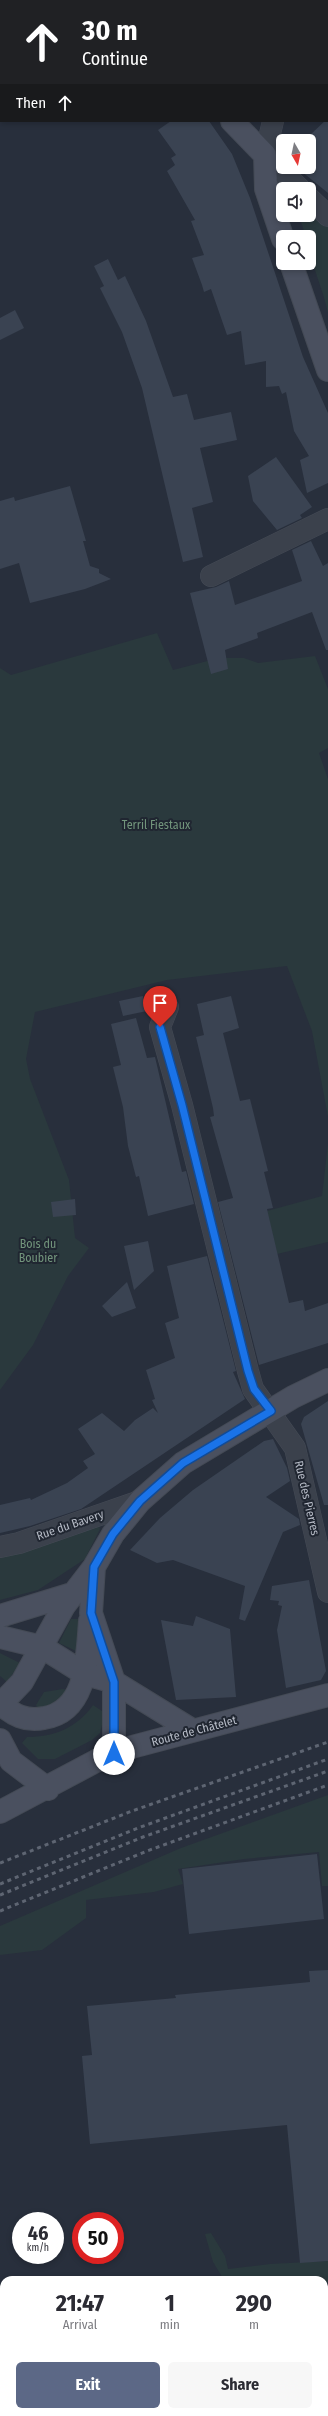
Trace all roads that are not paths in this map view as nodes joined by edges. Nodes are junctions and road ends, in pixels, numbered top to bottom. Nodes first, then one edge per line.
1 (233, 122) edge
2 (273, 122) edge
3 (265, 155) junction
4 (293, 182) edge
5 (316, 205) edge
6 (328, 216) edge
7 (280, 230) edge
8 (293, 270) edge
9 (328, 370) edge
10 (328, 519) edge
11 (211, 576) dead end
12 (168, 1007) dead end
13 (328, 1380) edge
14 (271, 1411) junction
15 (140, 1501) junction
16 (0, 1547) edge
17 (94, 1567) junction
18 (328, 1592) edge
19 (74, 1593) junction
20 (91, 1613) junction
21 (0, 1616) edge
22 (0, 1637) edge
23 (42, 1647) junction
24 (85, 1674) junction
25 (114, 1682) junction
26 (328, 1695) edge
27 (0, 1704) edge
28 (192, 1730) junction
29 (0, 1740) edge
30 (114, 1754) junction
31 (48, 1788) junction
32 (0, 1812) edge

1 - 3 main road
2 - 3 street
3 - 4 street
3 - 7 main road
5 - 6 street
8 - 9 main road
10 - 11 street
12 - 14 street, Rue des Pierres
13 - 14 main road
14 - 15 main road
14 - 18 street, Rue des Pierres
15 - 16 street, Rue du Bavery
15 - 17 main road
17 - 19 main road
17 - 20 main road
19 - 21 main road
19 - 23 main road
20 - 24 main road
20 - 25 main road
22 - 23 main road
23 - 24 main road
23 - 27 main road
24 - 25 main road
24 - 27 main road
25 - 28 main road
25 - 30 main road
26 - 28 main road, Route de Châtelet
28 - 30 main road, Route de Châtelet
29 - 31 main road
30 - 31 main road, Route de Châtelet
31 - 32 main road, Route de Châtelet

